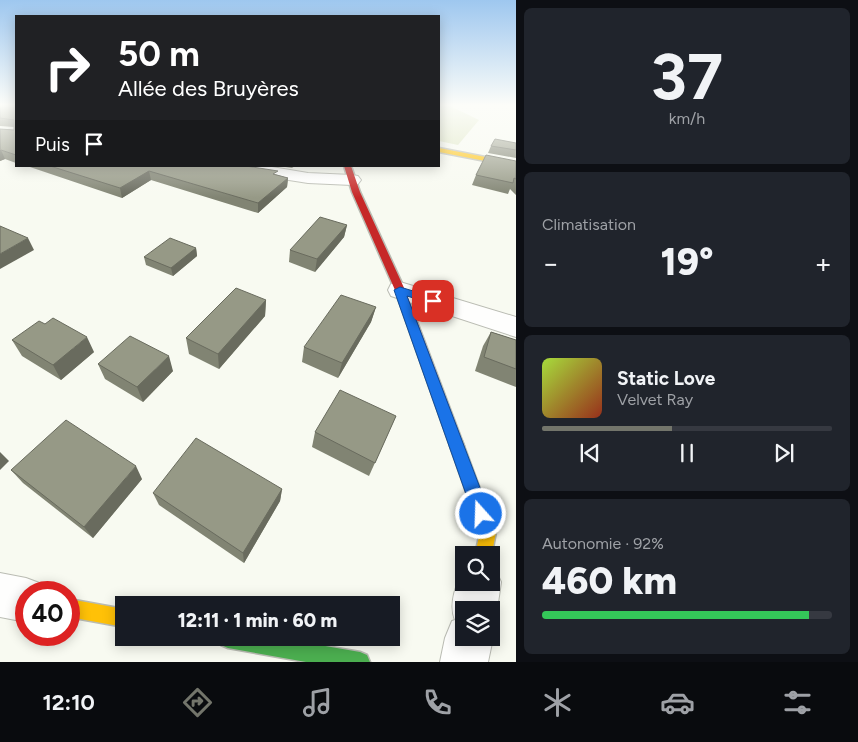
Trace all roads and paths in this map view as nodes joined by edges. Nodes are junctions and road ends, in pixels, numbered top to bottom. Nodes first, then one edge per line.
1 (440, 150) edge
2 (516, 165) edge
3 (238, 167) edge
4 (349, 173) edge
5 (400, 290) junction
6 (516, 327) edge
7 (486, 546) edge
8 (0, 595) edge
9 (15, 598) edge
10 (80, 610) edge
11 (115, 616) edge
12 (272, 646) edge
13 (467, 646) edge
14 (360, 662) edge
15 (464, 662) edge

1 - 2 street
3 - 4 street
4 - 5 street
5 - 6 street
5 - 7 street
8 - 9 street
10 - 11 street
12 - 14 street
13 - 15 street

